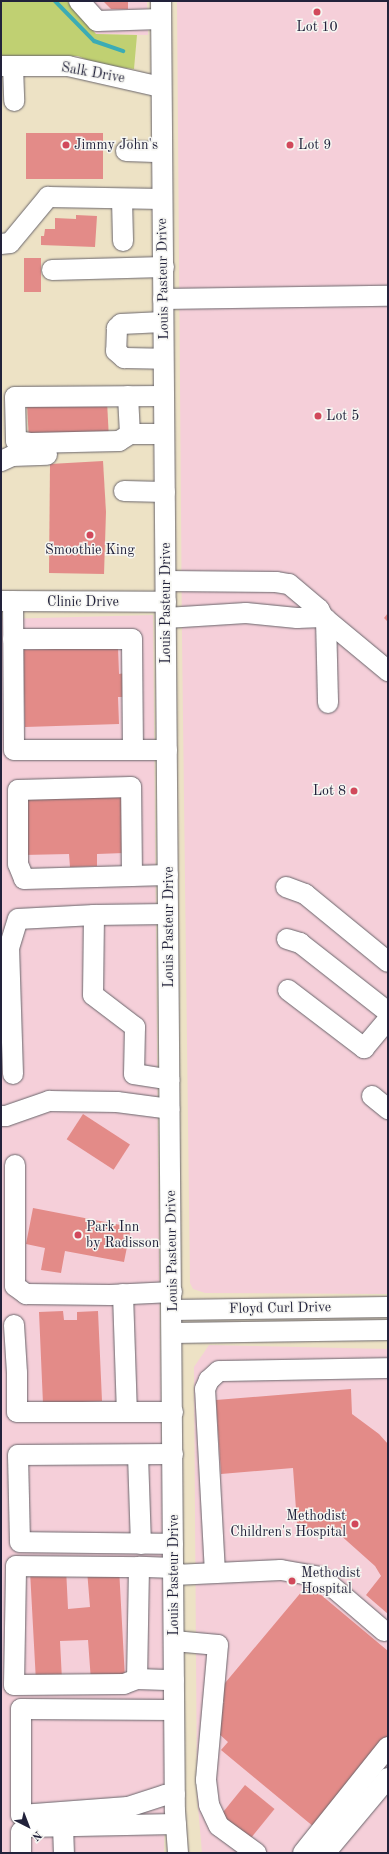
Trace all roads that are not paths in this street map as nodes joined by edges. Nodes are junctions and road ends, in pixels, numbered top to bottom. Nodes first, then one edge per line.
1 (79, 1) edge
2 (161, 10) edge
3 (7, 66) edge
4 (161, 87) junction
5 (14, 101) dead end
6 (126, 151) dead end
7 (162, 152) junction
8 (122, 199) junction
9 (162, 199) junction
10 (123, 241) dead end
11 (1, 244) edge
12 (164, 267) junction
13 (52, 270) dead end
14 (388, 296) edge
15 (163, 299) junction
16 (163, 322) junction
17 (163, 359) junction
18 (128, 396) junction
19 (164, 396) junction
20 (130, 434) junction
21 (164, 434) junction
22 (125, 453) dead end
23 (1, 461) edge
24 (124, 491) dead end
25 (165, 492) junction
26 (166, 581) junction
27 (7, 601) edge
28 (166, 610) junction
29 (324, 618) junction
30 (13, 639) junction
31 (388, 672) edge
32 (328, 703) dead end
33 (133, 750) junction
34 (167, 750) junction
35 (168, 875) junction
36 (132, 876) junction
37 (286, 887) dead end
38 (168, 914) junction
39 (94, 915) junction
40 (287, 939) dead end
41 (388, 962) edge
42 (288, 990) dead end
43 (388, 1012) edge
44 (388, 1019) edge
45 (13, 1074) dead end
46 (170, 1080) junction
47 (372, 1096) dead end
48 (170, 1109) junction
49 (388, 1109) edge
50 (1, 1116) edge
51 (15, 1165) dead end
52 (123, 1294) junction
53 (172, 1301) junction
54 (388, 1307) edge
55 (14, 1325) dead end
56 (388, 1330) edge
57 (172, 1333) junction
58 (388, 1368) edge
59 (127, 1412) junction
60 (173, 1412) junction
61 (173, 1454) junction
62 (138, 1455) junction
63 (141, 1544) junction
64 (174, 1544) junction
65 (139, 1567) junction
66 (174, 1572) junction
67 (215, 1573) junction
68 (384, 1631) dead end
69 (174, 1641) junction
70 (137, 1679) junction
71 (174, 1680) junction
72 (174, 1710) junction
73 (388, 1747) edge
74 (388, 1778) edge
75 (175, 1794) junction
76 (176, 1824) junction
77 (63, 1826) junction
78 (21, 1853) edge
79 (64, 1853) edge
80 (178, 1853) edge
81 (256, 1853) edge
82 (303, 1853) edge
83 (325, 1853) edge

1 - 2 street
2 - 4 street, Louis Pasteur Drive
3 - 4 street, Salk Drive
3 - 5 street
4 - 7 street, Louis Pasteur Drive
6 - 7 street
7 - 9 street, Louis Pasteur Drive
8 - 9 street
8 - 10 street
8 - 11 street
9 - 12 street, Louis Pasteur Drive
12 - 13 street
12 - 15 street, Louis Pasteur Drive
14 - 15 street
15 - 16 street, Louis Pasteur Drive
16 - 17 street, Louis Pasteur Drive
16 - 17 street
17 - 19 street, Louis Pasteur Drive
18 - 19 street
18 - 20 street
18 - 20 street
19 - 21 street, Louis Pasteur Drive
20 - 21 street
21 - 25 street, Louis Pasteur Drive
22 - 23 street
24 - 25 street
25 - 26 street, Louis Pasteur Drive
26 - 28 street, Louis Pasteur Drive
26 - 29 street
27 - 28 street, Clinic Drive
27 - 30 street
28 - 29 street, Clinic Drive
28 - 34 street, Louis Pasteur Drive
29 - 31 street
29 - 32 street
30 - 33 street
30 - 33 street
33 - 34 street
34 - 35 street, Louis Pasteur Drive
35 - 36 street
35 - 38 street, Louis Pasteur Drive
36 - 36 street
37 - 41 street
38 - 39 street
38 - 46 street, Louis Pasteur Drive
39 - 45 street
39 - 46 street
40 - 43 street
42 - 44 street
46 - 48 street, Louis Pasteur Drive
47 - 49 street
48 - 50 street
48 - 53 street, Louis Pasteur Drive
51 - 52 street, Floyd Curl Drive
52 - 53 street, Floyd Curl Drive
52 - 59 street
53 - 54 street, Floyd Curl Drive
53 - 57 street, Louis Pasteur Drive
55 - 59 street
56 - 57 street, Floyd Curl Drive
57 - 60 street, Louis Pasteur Drive
58 - 67 street
59 - 60 street
60 - 61 street, Louis Pasteur Drive
61 - 62 street
61 - 64 street, Louis Pasteur Drive
62 - 63 street
62 - 63 street
63 - 64 street
64 - 66 street, Louis Pasteur Drive
65 - 66 street
65 - 70 street
65 - 70 street
66 - 67 street
66 - 69 street, Louis Pasteur Drive
67 - 68 street
69 - 71 street, Louis Pasteur Drive
69 - 81 street
70 - 71 street
71 - 72 street, Louis Pasteur Drive
72 - 75 street, Louis Pasteur Drive
72 - 75 street
73 - 82 street
74 - 83 street
75 - 76 street, Louis Pasteur Drive
76 - 77 street
76 - 80 street, Louis Pasteur Drive
77 - 78 street
77 - 79 street

